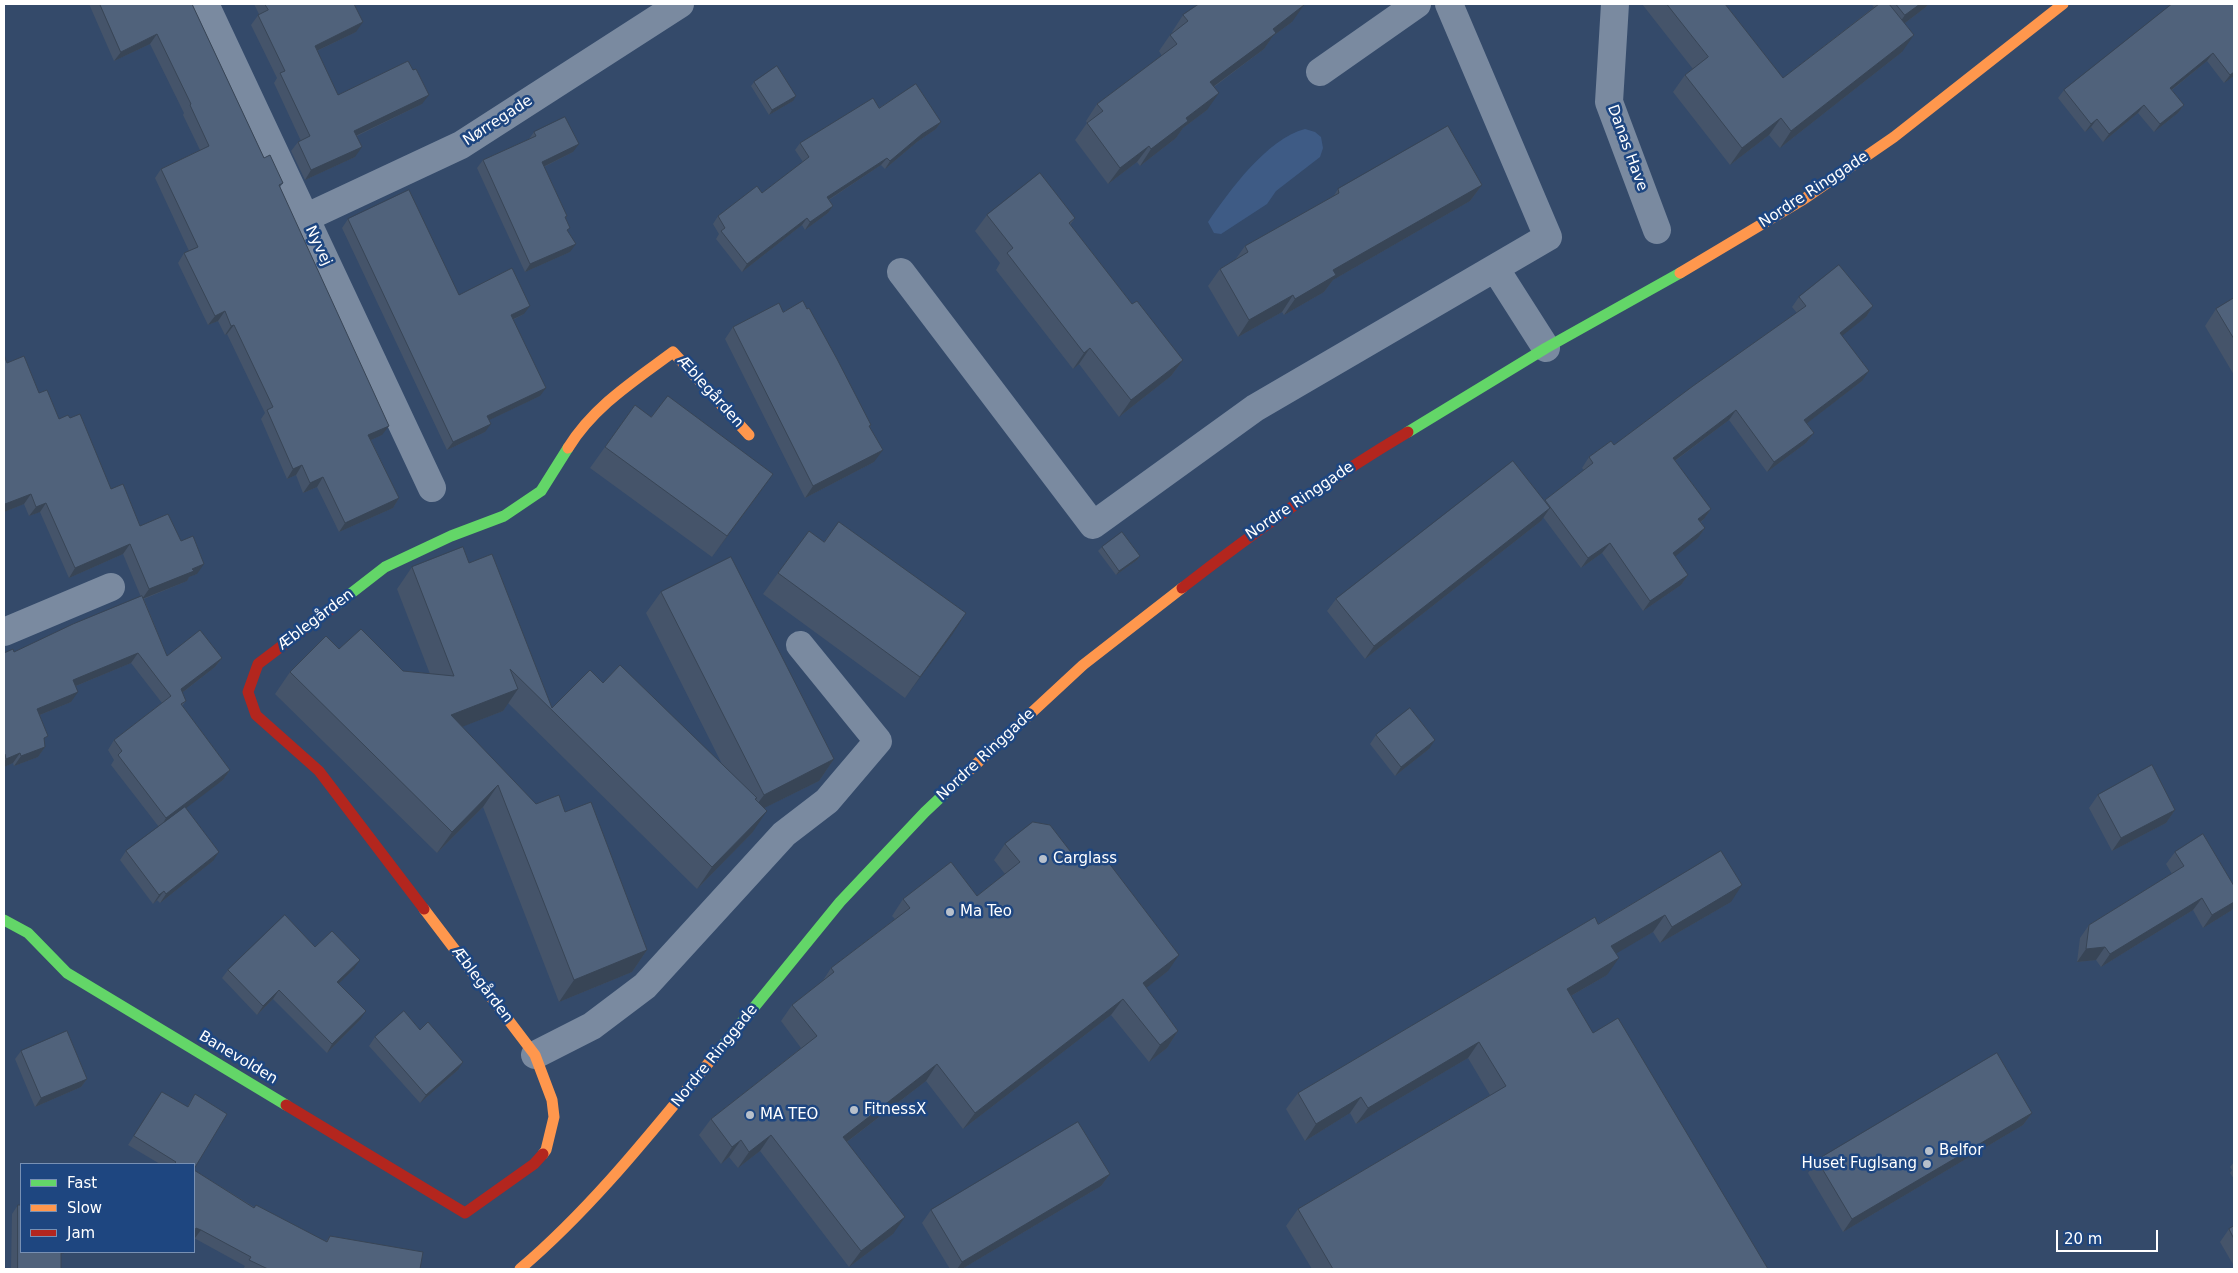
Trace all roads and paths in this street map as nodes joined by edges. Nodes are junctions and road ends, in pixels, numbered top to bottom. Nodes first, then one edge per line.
1 (204, 4) edge
2 (680, 4) edge
3 (1417, 4) edge
4 (1449, 4) edge
5 (1615, 4) edge
6 (2063, 4) edge
7 (1320, 72) dead end
8 (305, 218) junction
9 (1657, 230) dead end
10 (1495, 268) junction
11 (901, 272) dead end
12 (1546, 348) junction
13 (748, 435) dead end
14 (432, 488) dead end
15 (111, 587) dead end
16 (4, 632) edge
17 (800, 645) dead end
18 (4, 920) edge
19 (535, 1055) junction
20 (465, 1213) joint
21 (520, 1269) edge

1 - 8 street, Nyvej
2 - 8 street, Nørregade
3 - 7 street
4 - 10 street
5 - 9 street, Danas Have
6 - 12 street, Nordre Ringgade
8 - 14 street, Nyvej
10 - 11 street
10 - 12 street
12 - 21 street, Nordre Ringgade
13 - 19 street, Æblegården
15 - 16 street
17 - 19 street
18 - 20 street, Banevolden
19 - 20 street, Æblegården

